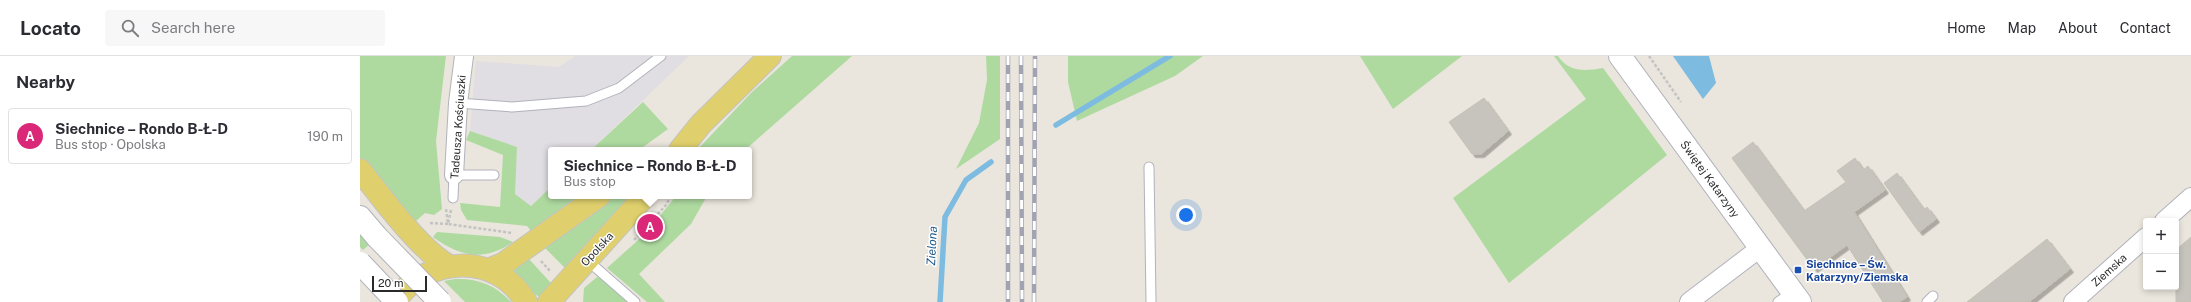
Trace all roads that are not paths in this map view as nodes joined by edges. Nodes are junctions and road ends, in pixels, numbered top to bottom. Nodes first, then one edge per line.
1 (464, 56) edge
2 (661, 56) edge
3 (770, 56) edge
4 (1620, 56) edge
5 (458, 103) junction
6 (701, 124) junction
7 (668, 147) edge
8 (682, 147) edge
9 (1149, 167) dead end
10 (360, 170) edge
11 (454, 175) junction
12 (494, 175) dead end
13 (2191, 197) edge
14 (452, 198) dead end
15 (595, 199) edge
16 (642, 199) edge
17 (360, 217) edge
18 (2167, 218) edge
19 (2143, 240) edge
20 (1760, 248) junction
21 (586, 259) junction
22 (360, 263) edge
23 (449, 266) junction
24 (488, 270) junction
25 (1790, 299) edge
26 (394, 302) edge
27 (397, 302) edge
28 (440, 302) edge
29 (526, 302) edge
30 (550, 302) edge
31 (635, 302) edge
32 (1151, 302) edge
33 (1688, 302) edge
34 (2073, 302) edge

1 - 5 street, Tadeusza Kościuszki
2 - 5 lane
3 - 6 main road
4 - 20 street, Świętej Katarzyny
5 - 11 street, Tadeusza Kościuszki
6 - 7 main road
6 - 8 main road
9 - 32 lane
10 - 23 main road
11 - 12 lane
11 - 14 lane, Tadeusza Kościuszki
13 - 18 street
15 - 24 main road
16 - 21 main road, Opolska
17 - 28 street, bridge
19 - 34 street, Ziemska
20 - 25 street, Świętej Katarzyny
20 - 33 street
21 - 30 main road, Opolska
21 - 31 lane
22 - 27 street, bridge
23 - 24 main road
23 - 26 main road
24 - 29 main road

